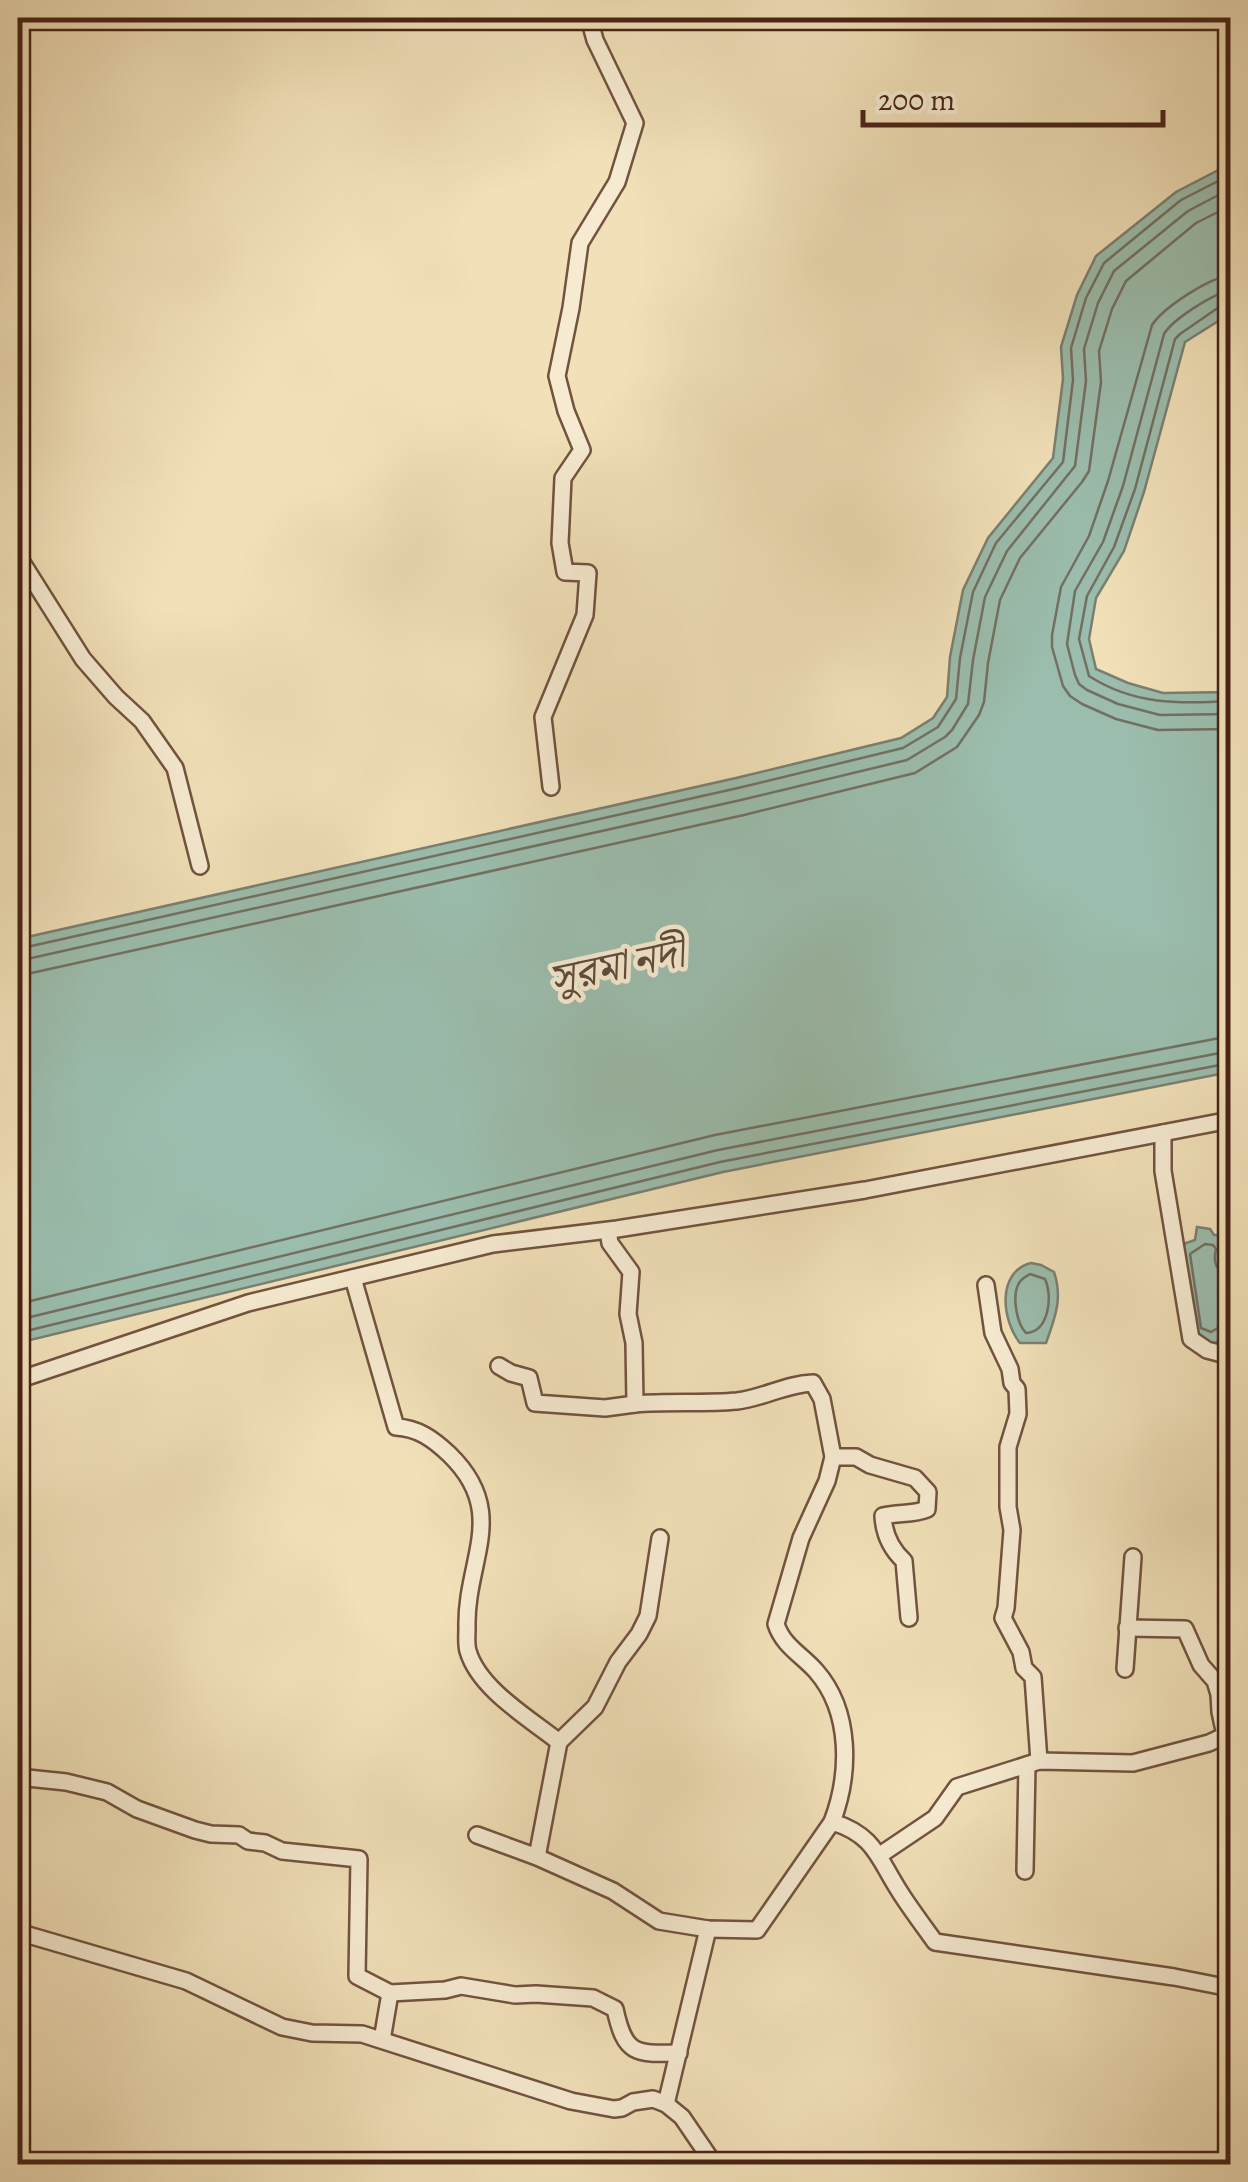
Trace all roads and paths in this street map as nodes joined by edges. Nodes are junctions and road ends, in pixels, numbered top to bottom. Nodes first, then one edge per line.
1 (589, 18) edge
2 (18, 556) edge
3 (551, 787) dead end
4 (200, 866) dead end
5 (1230, 1120) edge
6 (1162, 1133) junction
7 (608, 1230) junction
8 (353, 1278) junction
9 (986, 1284) dead end
10 (1230, 1356) edge
11 (499, 1366) dead end
12 (18, 1380) edge
13 (636, 1404) junction
14 (833, 1457) junction
15 (660, 1538) dead end
16 (1133, 1557) dead end
17 (909, 1618) dead end
18 (1127, 1628) junction
19 (1125, 1668) dead end
20 (1228, 1734) edge
21 (559, 1742) junction
22 (1033, 1763) junction
23 (18, 1777) edge
24 (832, 1822) junction
25 (477, 1835) dead end
26 (880, 1855) junction
27 (537, 1857) junction
28 (1025, 1872) dead end
29 (708, 1929) junction
30 (18, 1932) edge
31 (1230, 1988) edge
32 (390, 1993) junction
33 (382, 2040) junction
34 (678, 2053) junction
35 (666, 2104) junction
36 (714, 2164) edge

1 - 3 street
2 - 4 street
5 - 6 street
6 - 7 street
6 - 10 street
7 - 8 street
7 - 13 street
8 - 12 street
8 - 21 street
9 - 22 street
11 - 13 street
13 - 14 street
14 - 17 street
14 - 24 street
15 - 21 street
16 - 18 street
18 - 19 street
18 - 20 street
20 - 22 street
21 - 27 street
22 - 26 street
22 - 28 street
23 - 32 street
24 - 26 street
24 - 29 street
25 - 27 street
26 - 31 street
27 - 29 street
29 - 34 street
30 - 33 street
32 - 33 street
32 - 34 street
33 - 35 street
34 - 35 street
35 - 36 street

